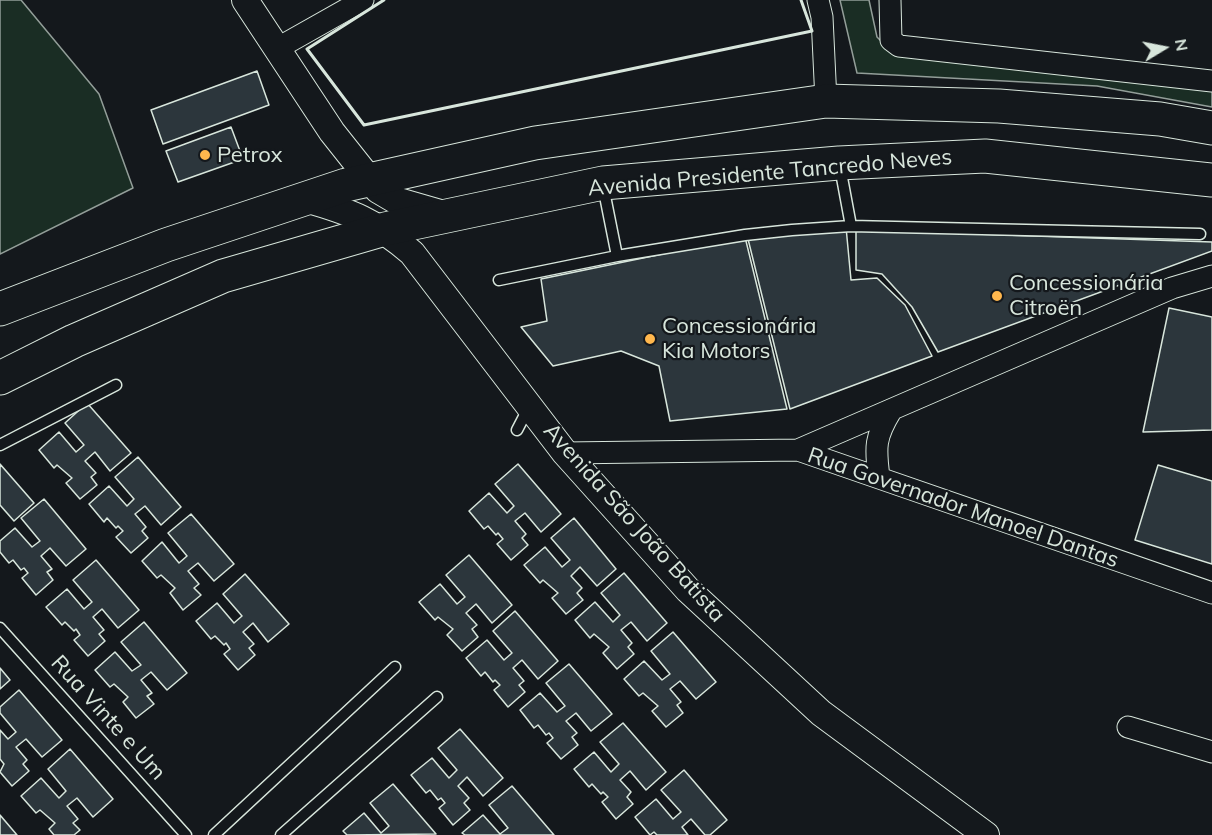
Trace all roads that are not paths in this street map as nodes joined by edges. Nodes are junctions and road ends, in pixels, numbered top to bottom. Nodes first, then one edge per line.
1 (245, 0) edge
2 (363, 0) edge
3 (818, 0) edge
4 (890, 0) edge
5 (278, 48) junction
6 (1212, 81) edge
7 (826, 101) junction
8 (1212, 128) edge
9 (839, 163) junction
10 (370, 179) junction
11 (1212, 180) edge
12 (603, 183) junction
13 (305, 199) junction
14 (448, 216) junction
15 (850, 226) junction
16 (385, 229) junction
17 (1200, 234) dead end
18 (617, 256) junction
19 (1212, 276) edge
20 (499, 280) dead end
21 (0, 309) edge
22 (0, 378) edge
23 (116, 385) dead end
24 (529, 406) junction
25 (891, 411) junction
26 (517, 430) dead end
27 (0, 445) edge
28 (798, 450) junction
29 (565, 453) junction
30 (879, 477) junction
31 (1212, 593) edge
32 (0, 628) edge
33 (395, 668) dead end
34 (437, 696) dead end
35 (1128, 727) dead end
36 (1212, 752) edge
37 (186, 835) edge
38 (214, 835) edge
39 (282, 835) edge
40 (986, 835) edge

1 - 5 street
2 - 5 street
3 - 7 street
4 - 6 street
5 - 10 street
7 - 8 main road
7 - 10 main road
9 - 11 main road, Avenida Presidente Tancredo Neves
9 - 12 main road, Avenida Presidente Tancredo Neves
9 - 15 lane
10 - 13 main road
10 - 14 street
12 - 14 main road, Avenida Presidente Tancredo Neves
12 - 18 lane
13 - 16 street, Avenida São João Batista
13 - 21 main road
14 - 16 main road, Avenida Presidente Tancredo Neves
15 - 17 lane
15 - 18 lane
16 - 22 main road, Avenida Presidente Tancredo Neves
16 - 24 street, Avenida São João Batista
18 - 20 lane
19 - 25 street
23 - 27 lane
24 - 26 lane
24 - 29 street, Avenida São João Batista
25 - 28 street
25 - 30 street
28 - 29 street, Rua Governador Manoel Dantas
28 - 30 street, Rua Governador Manoel Dantas
29 - 40 street, Avenida São João Batista
30 - 31 street, Rua Governador Manoel Dantas
32 - 37 lane, Rua Vinte e Um
33 - 38 lane
34 - 39 lane
35 - 36 street

